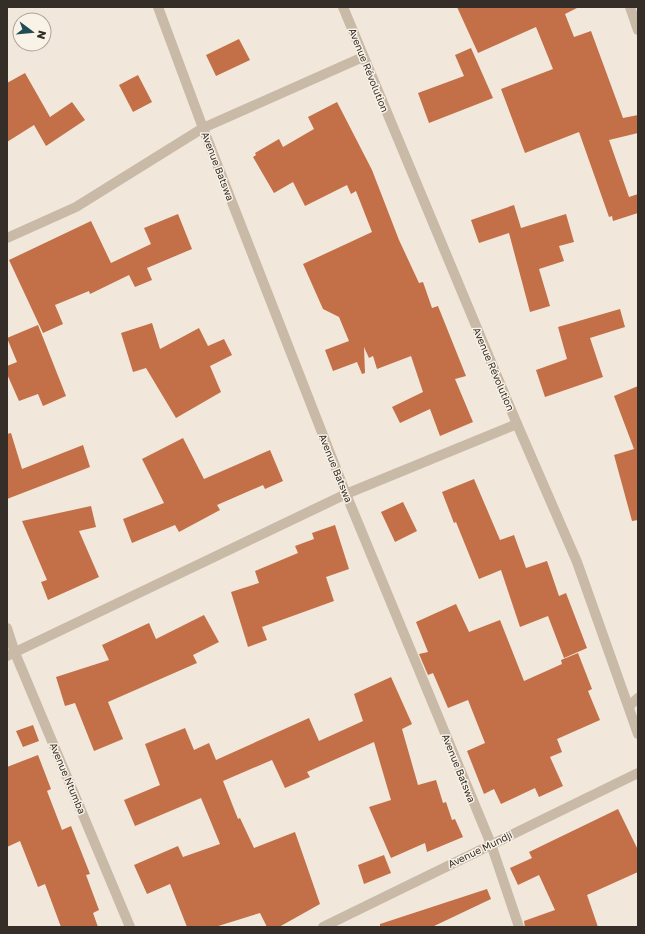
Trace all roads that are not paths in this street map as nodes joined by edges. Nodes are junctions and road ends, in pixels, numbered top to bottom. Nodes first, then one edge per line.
1 (158, 7) edge
2 (343, 7) edge
3 (630, 7) edge
4 (638, 30) edge
5 (363, 57) junction
6 (203, 128) junction
7 (7, 238) edge
8 (517, 424) junction
9 (346, 494) junction
10 (7, 628) edge
11 (11, 654) edge
12 (638, 698) edge
13 (629, 706) junction
14 (638, 734) edge
15 (638, 773) edge
16 (491, 844) junction
17 (130, 927) edge
18 (323, 927) edge
19 (519, 927) edge

1 - 6 street, Avenue Batswa
2 - 5 street, Avenue Révolution
3 - 4 street
5 - 6 street
5 - 8 street, Avenue Révolution
6 - 7 street
6 - 9 street, Avenue Batswa
8 - 9 street
8 - 13 street, Avenue Révolution
9 - 11 street
9 - 16 street, Avenue Batswa
10 - 11 street, Avenue Ntumba
11 - 17 street, Avenue Ntumba
12 - 13 street
13 - 14 street, Avenue Révolution
15 - 16 street, Avenue Mundji
16 - 18 street, Avenue Mundji
16 - 19 street, Avenue Batswa

